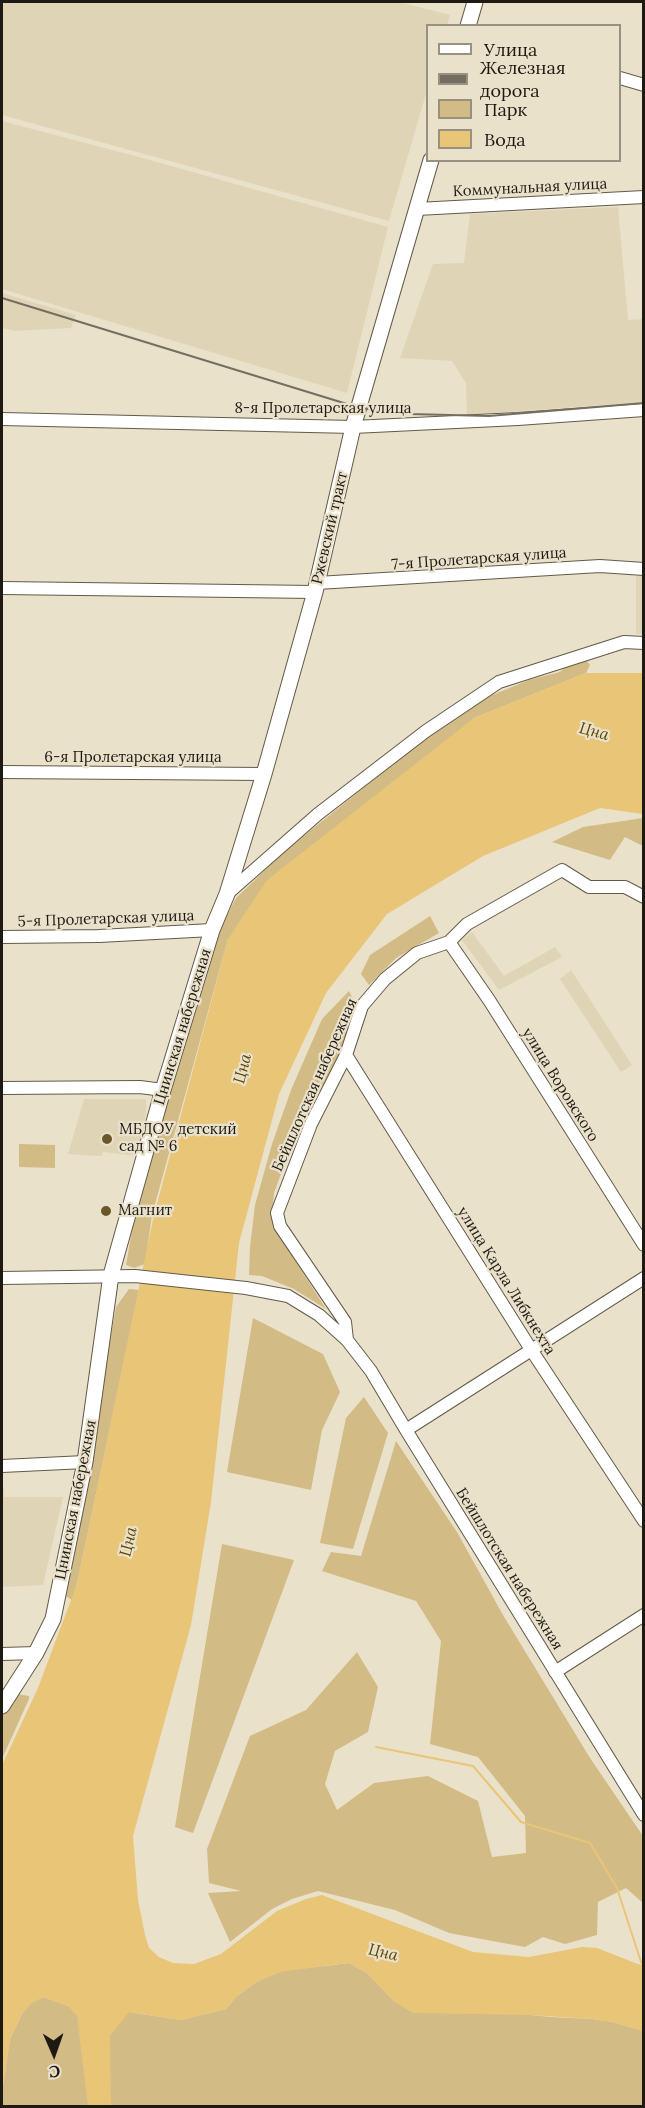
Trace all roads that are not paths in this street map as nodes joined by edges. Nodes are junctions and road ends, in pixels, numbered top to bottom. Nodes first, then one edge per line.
1 (475, 2) edge
2 (469, 24) edge
3 (621, 78) edge
4 (644, 85) edge
5 (430, 162) edge
6 (644, 197) edge
7 (417, 209) junction
8 (644, 410) edge
9 (2, 419) edge
10 (353, 427) junction
11 (644, 569) edge
12 (2, 588) edge
13 (316, 588) junction
14 (644, 643) edge
15 (2, 772) edge
16 (264, 774) junction
17 (227, 894) junction
18 (644, 897) edge
19 (212, 930) junction
20 (2, 937) edge
21 (449, 942) junction
22 (346, 1055) junction
23 (2, 1088) edge
24 (163, 1090) junction
25 (644, 1245) edge
26 (111, 1275) junction
27 (2, 1278) edge
28 (644, 1278) edge
29 (347, 1340) junction
30 (532, 1350) junction
31 (406, 1430) junction
32 (85, 1462) junction
33 (2, 1466) edge
34 (644, 1521) edge
35 (644, 1615) edge
36 (36, 1653) junction
37 (2, 1654) edge
38 (555, 1672) junction
39 (2, 1706) edge
40 (644, 1815) edge

1 - 2 main road
3 - 4 street
5 - 7 main road, Ржевский тракт
6 - 7 street, Коммунальная улица
7 - 10 main road, Ржевский тракт
8 - 10 street, 8-я Пролетарская улица
9 - 10 street, 8-я Пролетарская улица
10 - 13 main road, Ржевский тракт
11 - 13 street, 7-я Пролетарская улица
12 - 13 street, 7-я Пролетарская улица
13 - 16 main road, Ржевский тракт
14 - 17 street, Цнинская набережная
15 - 16 street, 6-я Пролетарская улица
16 - 17 main road, Ржевский тракт
17 - 19 main road, Цнинская набережная
18 - 21 street, Бейшлотская набережная
19 - 20 street, 5-я Пролетарская улица
19 - 24 main road, Цнинская набережная
21 - 22 street, Бейшлотская набережная
21 - 25 street, улица Воровского
22 - 29 street, Бейшлотская набережная
22 - 30 street, улица Карла Либкнехта
23 - 24 street
24 - 26 main road, Цнинская набережная
26 - 27 street, Бейшлотская набережная
26 - 29 street, Бейшлотская набережная
26 - 32 main road, Цнинская набережная
28 - 30 street
29 - 31 street, Бейшлотская набережная
30 - 31 street
30 - 34 street, улица Карла Либкнехта
31 - 38 street, Бейшлотская набережная
32 - 33 street
32 - 36 main road, Цнинская набережная
35 - 38 street
36 - 37 street
36 - 39 main road, Цнинская набережная
38 - 40 street, Бейшлотская набережная

